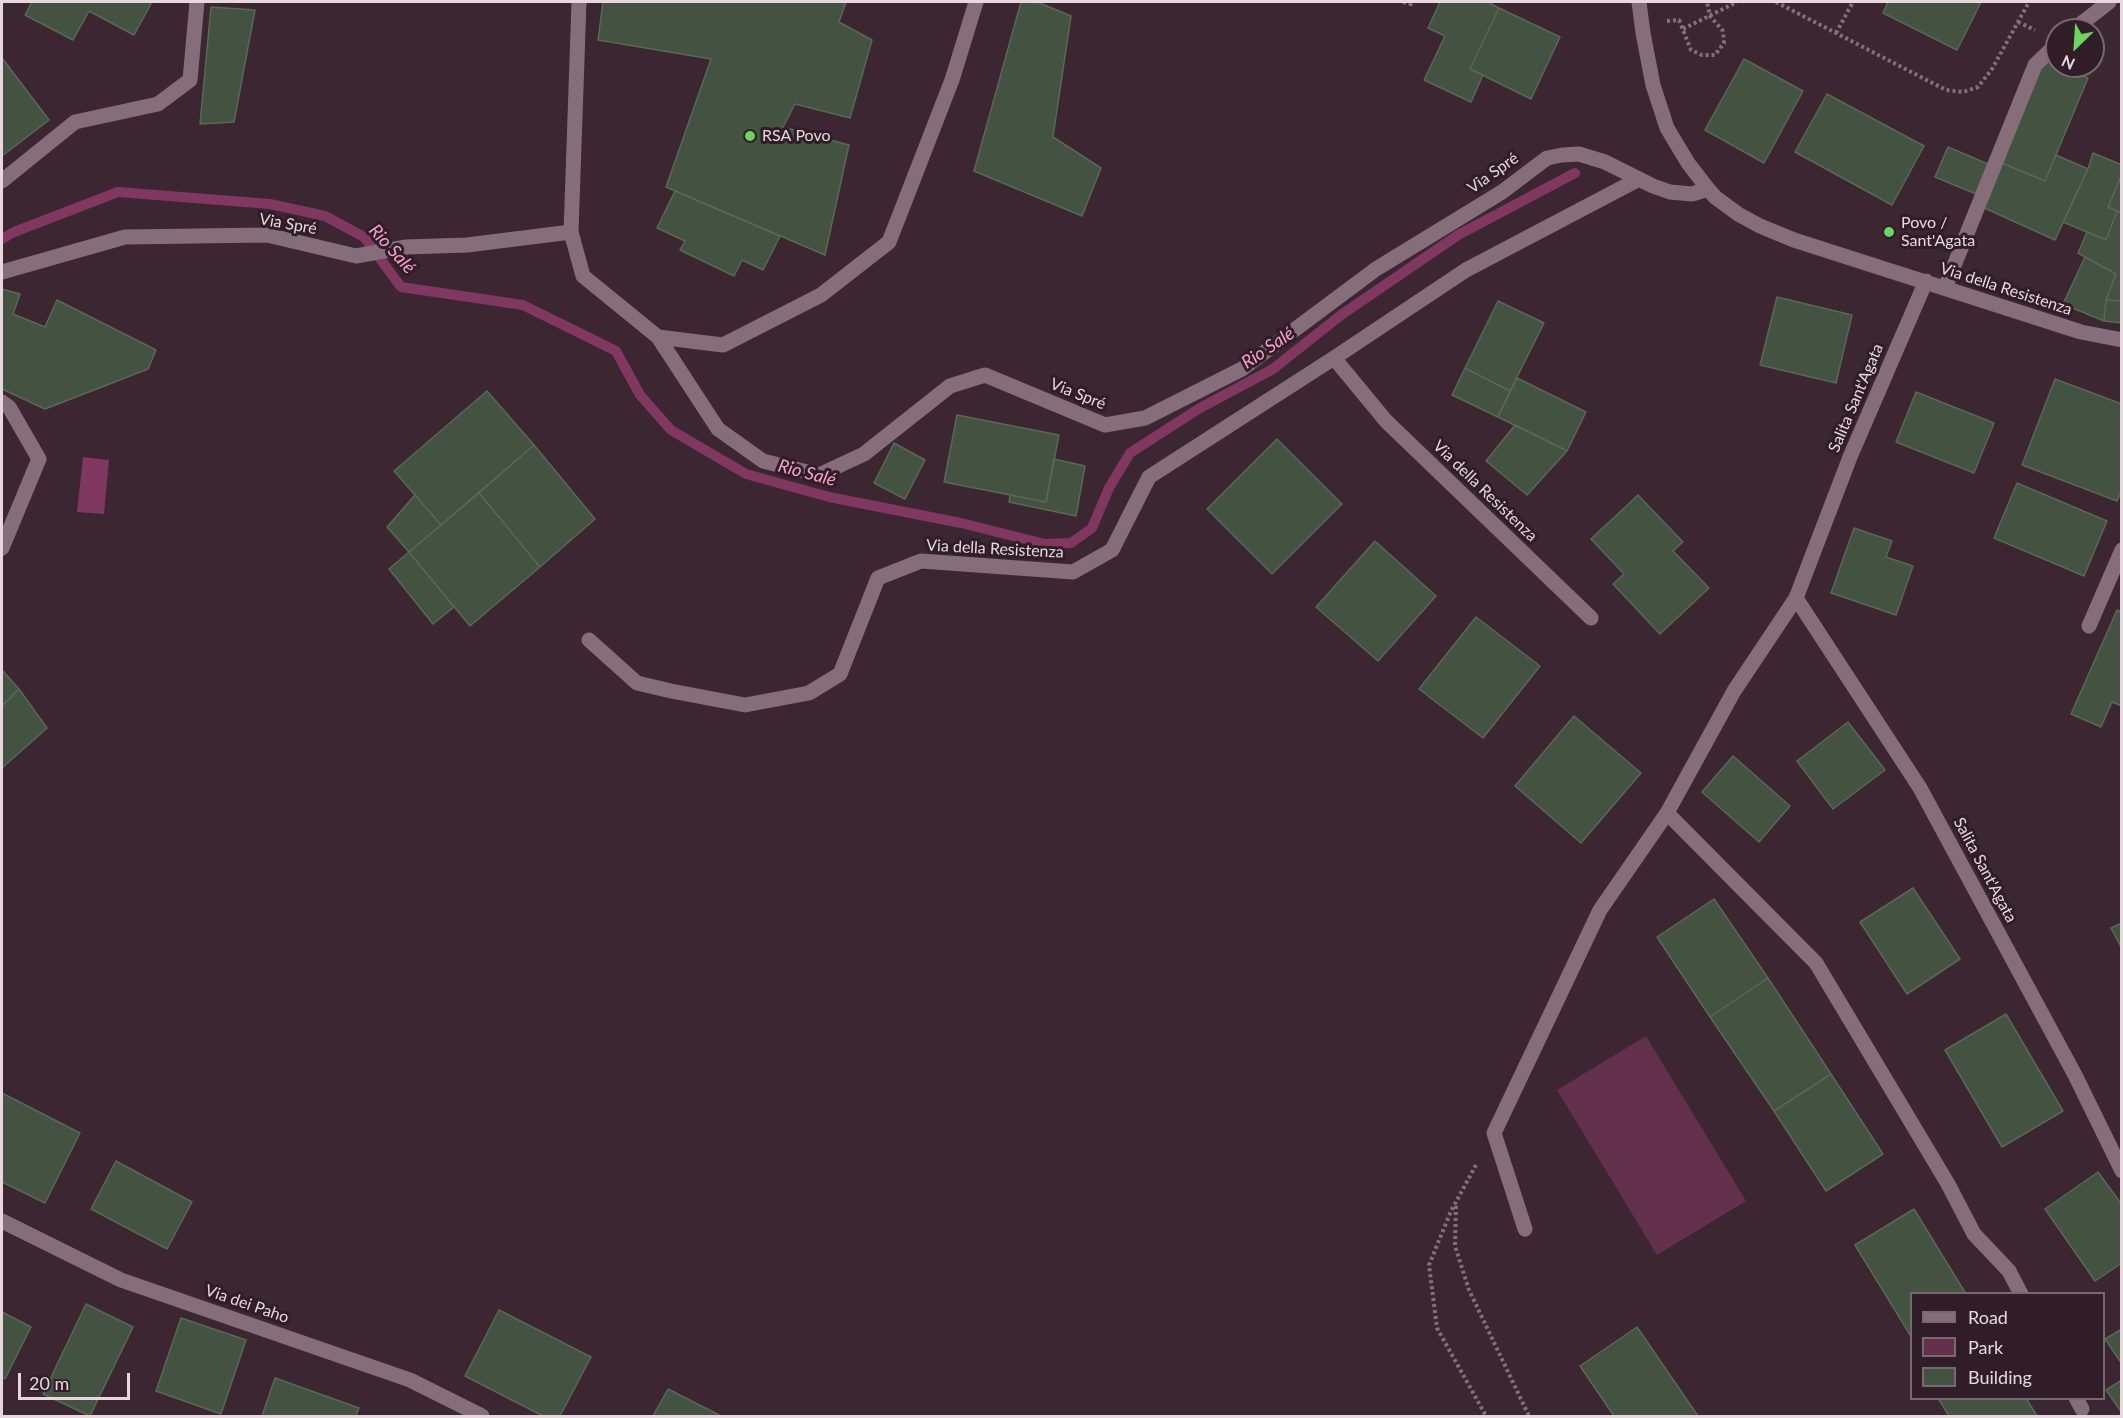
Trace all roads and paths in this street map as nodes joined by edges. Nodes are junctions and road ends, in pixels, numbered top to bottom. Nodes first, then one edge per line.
1 (197, 2) edge
2 (579, 2) edge
3 (976, 2) edge
4 (1403, 2) edge
5 (1412, 2) edge
6 (1639, 2) edge
7 (1707, 2) edge
8 (1737, 2) edge
9 (1776, 2) edge
10 (1853, 2) edge
11 (2029, 2) edge
12 (2109, 2) edge
13 (1710, 16) junction
14 (2088, 18) edge
15 (1659, 21) dead end
16 (1683, 29) junction
17 (1836, 33) junction
18 (2045, 55) edge
19 (1639, 178) junction
20 (2, 181) edge
21 (1708, 189) junction
22 (571, 232) junction
23 (2, 272) edge
24 (1926, 281) junction
25 (1945, 288) junction
26 (658, 337) junction
27 (2121, 340) edge
28 (1334, 358) junction
29 (2, 402) edge
30 (2, 548) edge
31 (2121, 550) edge
32 (1796, 597) junction
33 (1591, 618) dead end
34 (2089, 627) dead end
35 (588, 640) dead end
36 (1667, 813) junction
37 (1494, 1133) junction
38 (2121, 1171) edge
39 (1456, 1202) junction
40 (2, 1221) edge
41 (1525, 1229) dead end
42 (2020, 1292) edge
43 (482, 1416) edge
44 (1486, 1416) edge
45 (1529, 1416) edge

1 - 20 street
2 - 22 street, Via Spré
3 - 26 street
4 - 5 path
6 - 21 street, Via della Resistenza
7 - 13 path
8 - 13 path
9 - 17 path
10 - 17 path
11 - 17 path
12 - 14 street
13 - 16 path
13 - 16 path
15 - 16 path
18 - 25 street
19 - 21 street, Via Spré
19 - 26 street, Via Spré
19 - 28 street, Via della Resistenza
21 - 24 street, Via della Resistenza
22 - 23 street, Via Spré
22 - 26 street, Via Spré
24 - 25 street, Via della Resistenza
24 - 32 street, Salita Sant'Agata
25 - 27 street, Via della Resistenza
28 - 33 street, Via della Resistenza
28 - 35 street, Via della Resistenza
29 - 30 street
31 - 34 street
32 - 36 street, Salita Sant'Agata
32 - 38 street, Salita Sant'Agata
36 - 37 street, Salita Sant'Agata
36 - 42 street
37 - 39 path
37 - 41 street
39 - 44 path
39 - 45 path
40 - 43 street, Via dei Paho

